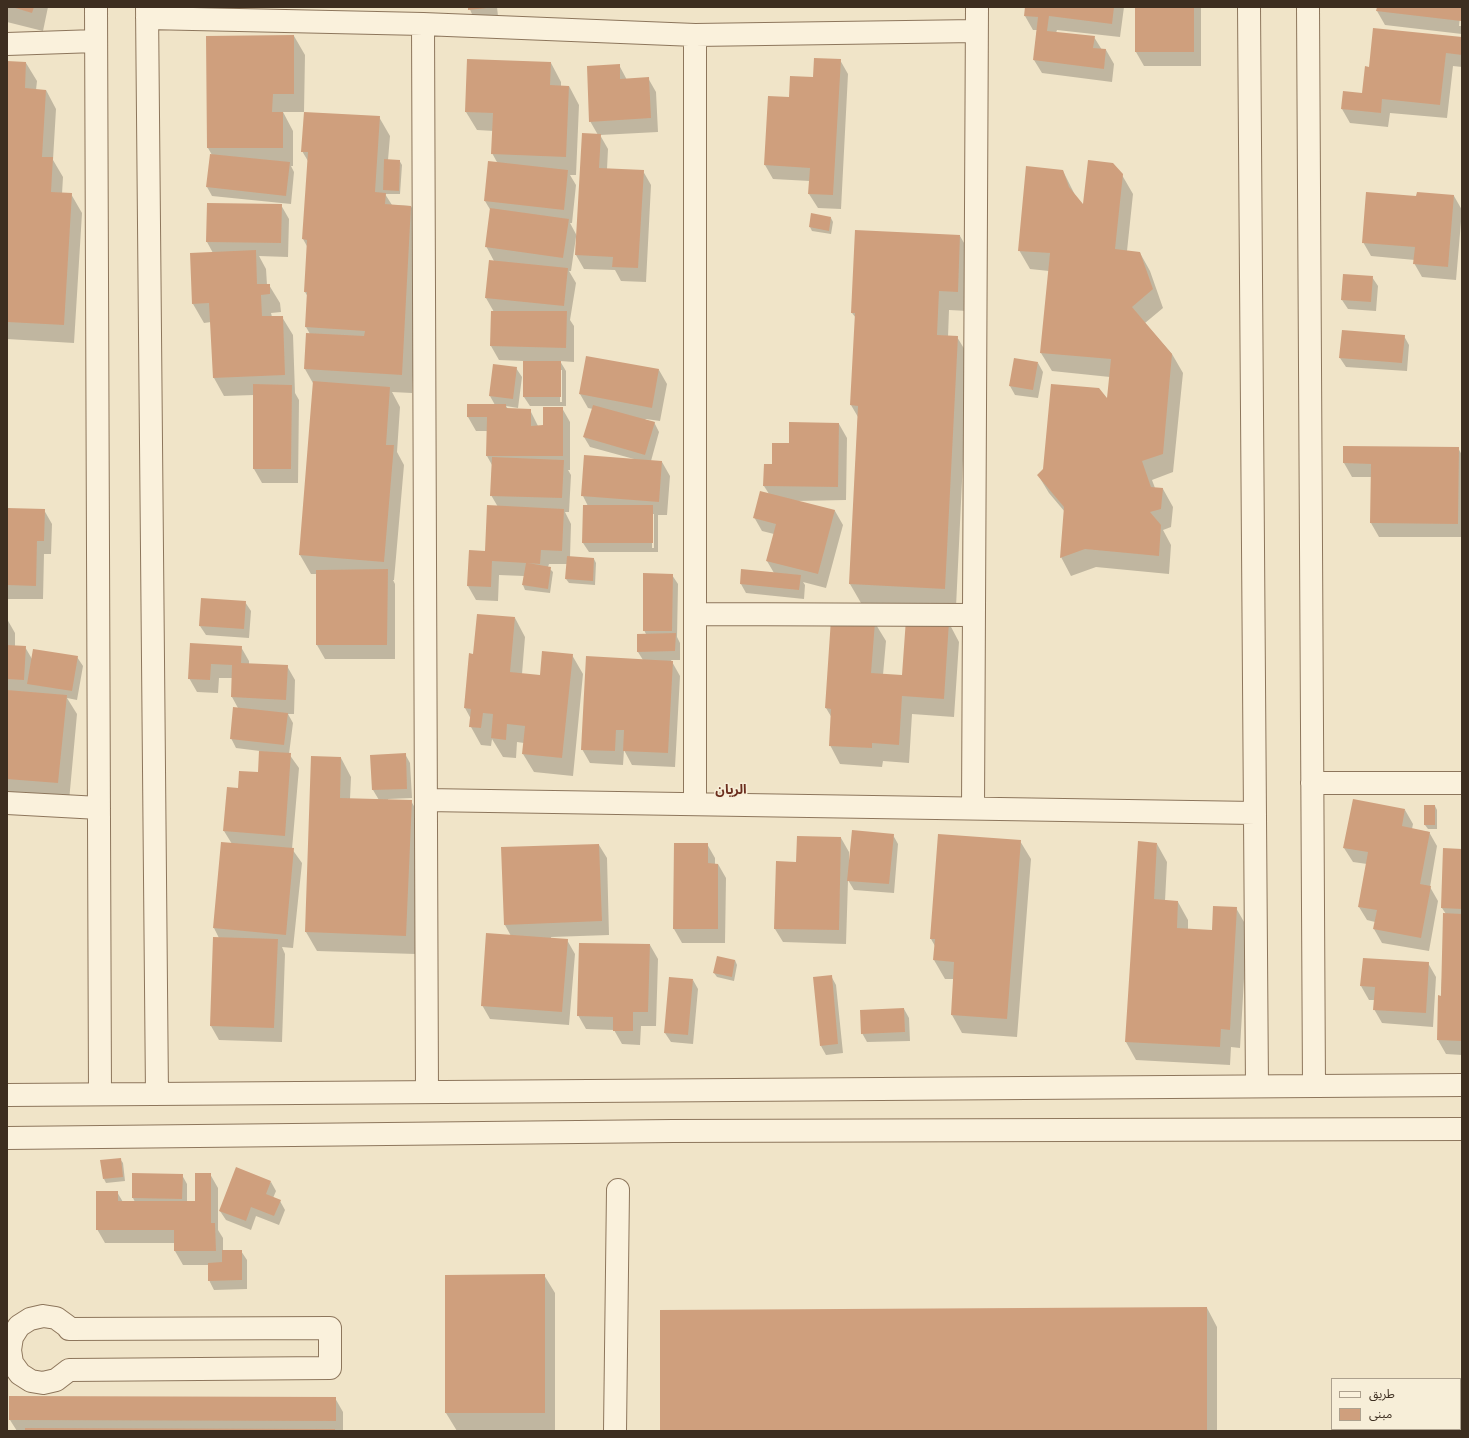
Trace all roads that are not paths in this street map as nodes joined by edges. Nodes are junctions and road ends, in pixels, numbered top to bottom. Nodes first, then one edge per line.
1 (96, 7) edge
2 (977, 7) edge
3 (1249, 7) edge
4 (1308, 7) edge
5 (147, 13) edge
6 (423, 24) junction
7 (976, 31) junction
8 (695, 35) junction
9 (96, 41) junction
10 (7, 44) edge
11 (695, 614) junction
12 (974, 615) junction
13 (1312, 783) junction
14 (1462, 784) edge
15 (426, 800) junction
16 (7, 803) edge
17 (695, 804) junction
18 (973, 807) junction
19 (99, 808) junction
20 (1255, 813) junction
21 (1462, 1085) edge
22 (1257, 1086) junction
23 (1314, 1086) junction
24 (427, 1092) junction
25 (100, 1094) junction
26 (157, 1094) junction
27 (7, 1095) edge
28 (1462, 1129) edge
29 (7, 1138) edge
30 (618, 1190) dead end
31 (10, 1336) edge
32 (616, 1431) edge

1 - 9 street
2 - 7 street
3 - 20 street
4 - 13 street
5 - 6 street
5 - 26 street
6 - 8 street
6 - 15 street
7 - 8 street
7 - 12 street
8 - 11 street
9 - 10 street
9 - 19 street
11 - 12 street
11 - 17 street
12 - 18 street
13 - 14 street
13 - 23 street
15 - 17 street
15 - 24 street
16 - 19 street
17 - 18 street
18 - 20 street
19 - 25 street
20 - 22 street
21 - 23 street
22 - 23 street
22 - 24 street
24 - 26 street
25 - 26 street
25 - 27 street
28 - 29 street
30 - 32 street
31 - 31 street

